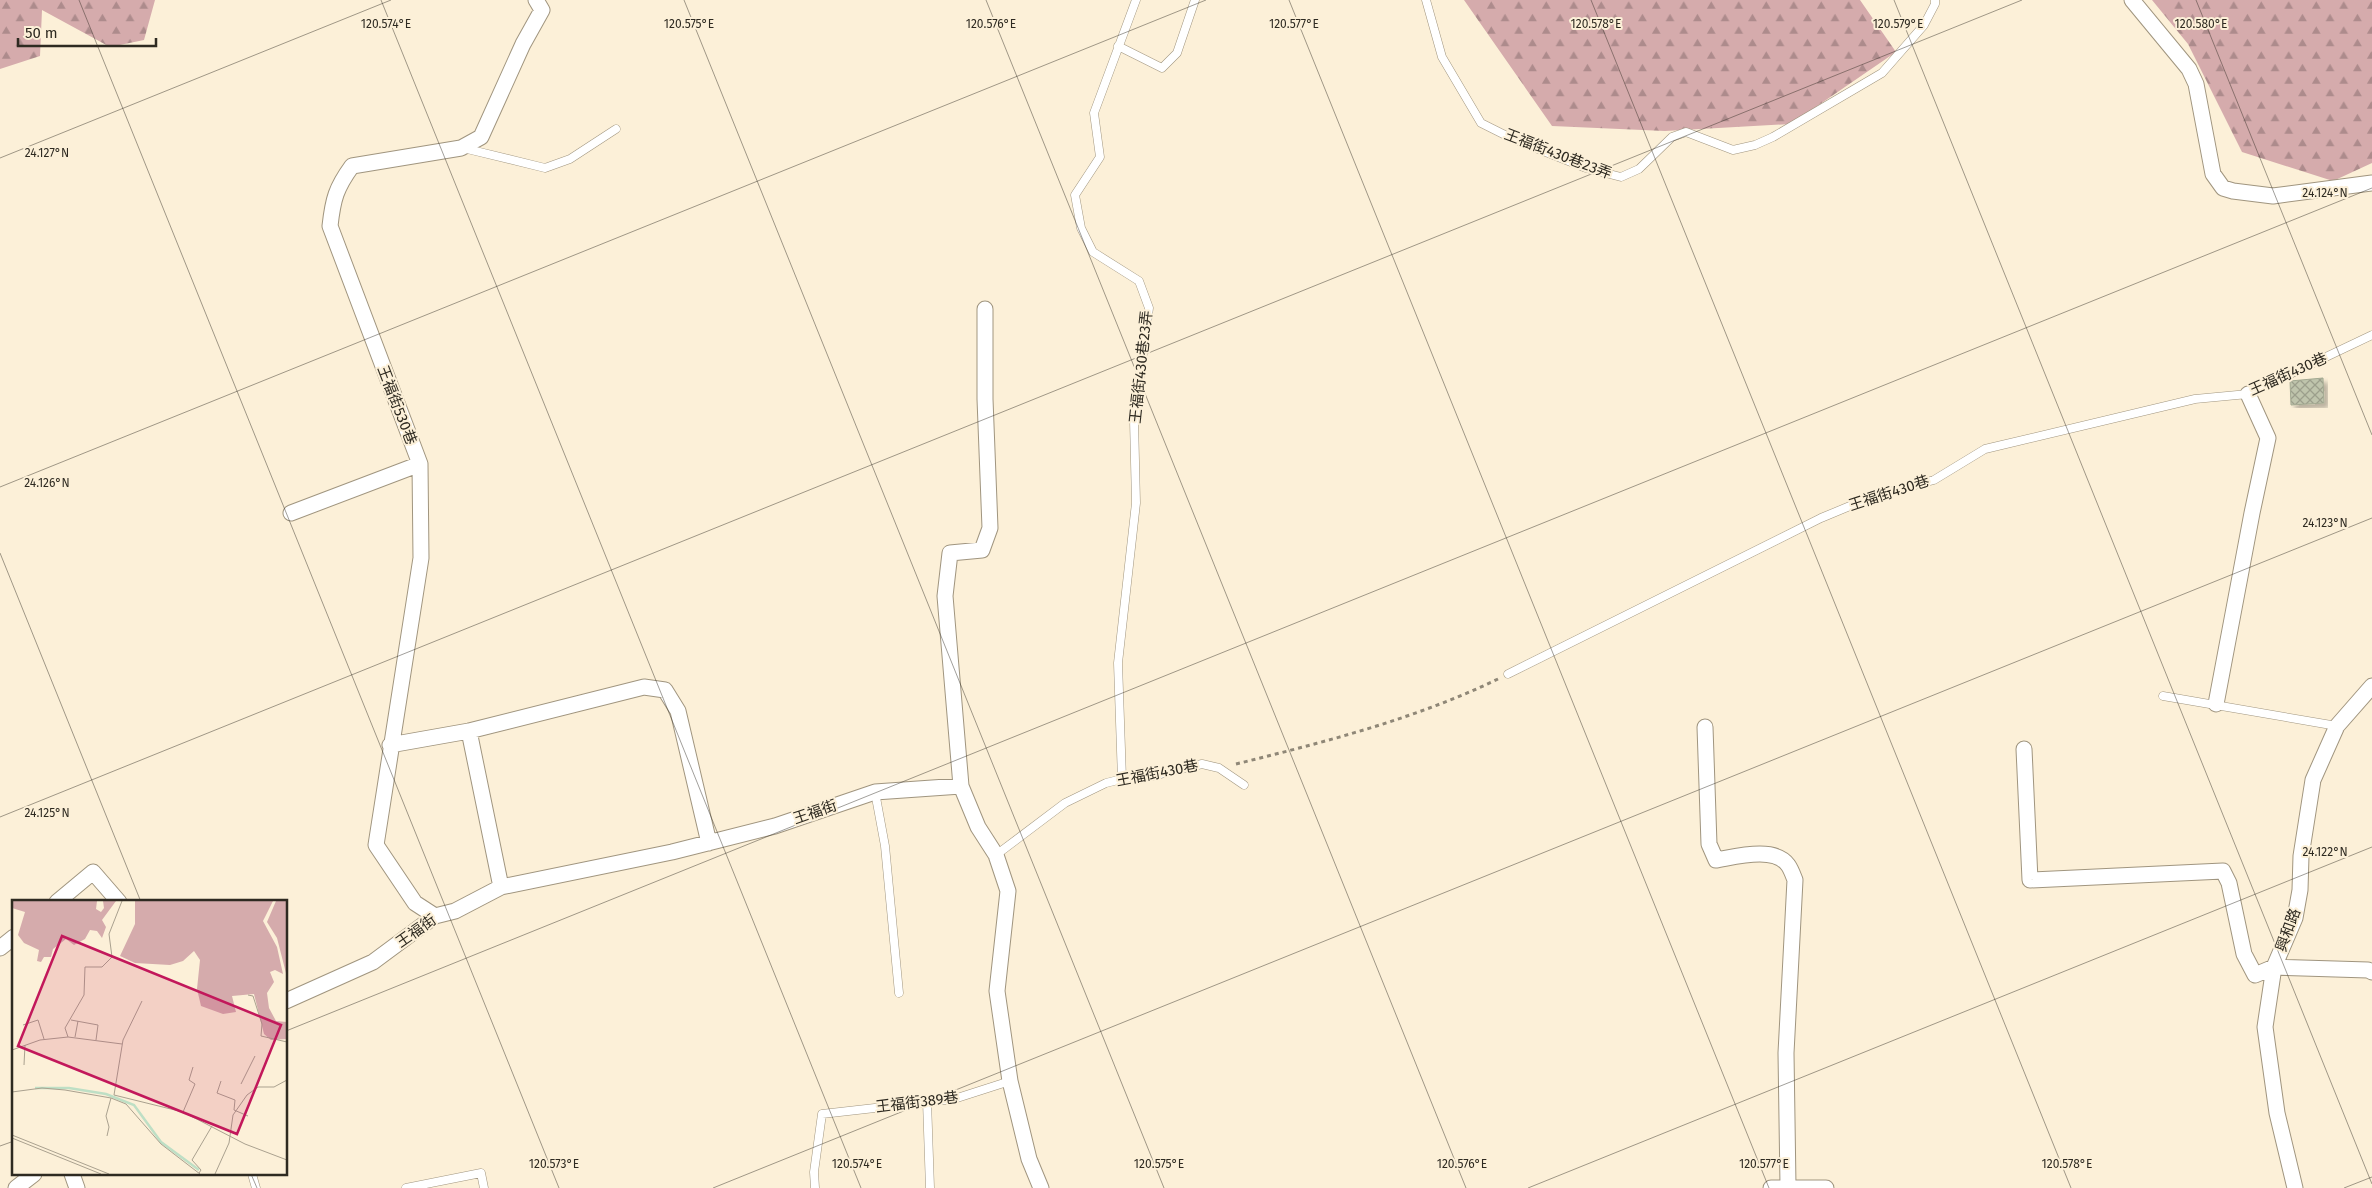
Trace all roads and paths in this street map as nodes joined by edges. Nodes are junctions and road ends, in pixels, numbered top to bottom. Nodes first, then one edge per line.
1 (536, 0) edge
2 (1136, 0) edge
3 (1195, 0) edge
4 (1426, 0) edge
5 (1934, 0) edge
6 (2132, 0) edge
7 (1118, 46) junction
8 (616, 129) dead end
9 (461, 148) junction
10 (2372, 183) edge
11 (985, 308) dead end
12 (2372, 335) edge
13 (2248, 394) junction
14 (420, 464) junction
15 (290, 513) dead end
16 (1508, 674) joint
17 (2372, 686) edge
18 (2162, 696) dead end
19 (2216, 704) junction
20 (2337, 726) junction
21 (1706, 727) dead end
22 (469, 731) junction
23 (390, 745) junction
24 (2024, 749) dead end
25 (1220, 768) junction
26 (1122, 779) junction
27 (1244, 785) dead end
28 (960, 786) junction
29 (875, 792) junction
30 (709, 842) junction
31 (996, 855) junction
32 (501, 887) junction
33 (58, 900) edge
34 (117, 900) edge
35 (435, 916) junction
36 (12, 939) edge
37 (0, 948) edge
38 (2274, 967) junction
39 (2372, 972) edge
40 (899, 993) dead end
41 (288, 1000) edge
42 (1010, 1081) junction
43 (928, 1101) junction
44 (31, 1176) edge
45 (73, 1176) edge
46 (1788, 1186) junction
47 (16, 1188) edge
48 (77, 1188) edge
49 (406, 1188) edge
50 (484, 1188) edge
51 (815, 1188) edge
52 (930, 1188) edge
53 (1041, 1188) edge
54 (1771, 1188) edge
55 (1826, 1188) edge
56 (2295, 1188) edge

1 - 9 street, 王福街530巷
2 - 7 lane, 王福街430巷23弄
3 - 7 lane
4 - 5 lane, 王福街430巷23弄
6 - 10 street
7 - 26 lane, 王福街430巷23弄
8 - 9 lane
9 - 14 street, 王福街530巷
11 - 28 street
12 - 13 lane, 王福街430巷
13 - 16 lane, 王福街430巷
13 - 19 street
14 - 15 street
14 - 23 street, 王福街530巷
16 - 25 path
17 - 20 street, 興和路
18 - 19 lane
19 - 20 lane
20 - 38 street, 興和路
21 - 46 street
22 - 23 street
22 - 30 street
22 - 32 street
23 - 35 street, 王福街530巷
24 - 38 street
25 - 26 lane, 王福街430巷
25 - 27 lane, 王福街430巷
26 - 31 lane, 王福街430巷
28 - 29 street, 王福街
28 - 31 street
29 - 30 street, 王福街
29 - 40 lane
30 - 32 street, 王福街
31 - 42 street
32 - 35 street, 王福街
33 - 34 street
35 - 41 street, 王福街
36 - 37 street
38 - 39 street
38 - 56 street, 興和路
42 - 43 lane, 王福街389巷
42 - 53 street
43 - 51 lane, 王福街389巷
43 - 52 lane
44 - 47 street
45 - 48 street
46 - 54 street
46 - 55 street
49 - 50 lane

